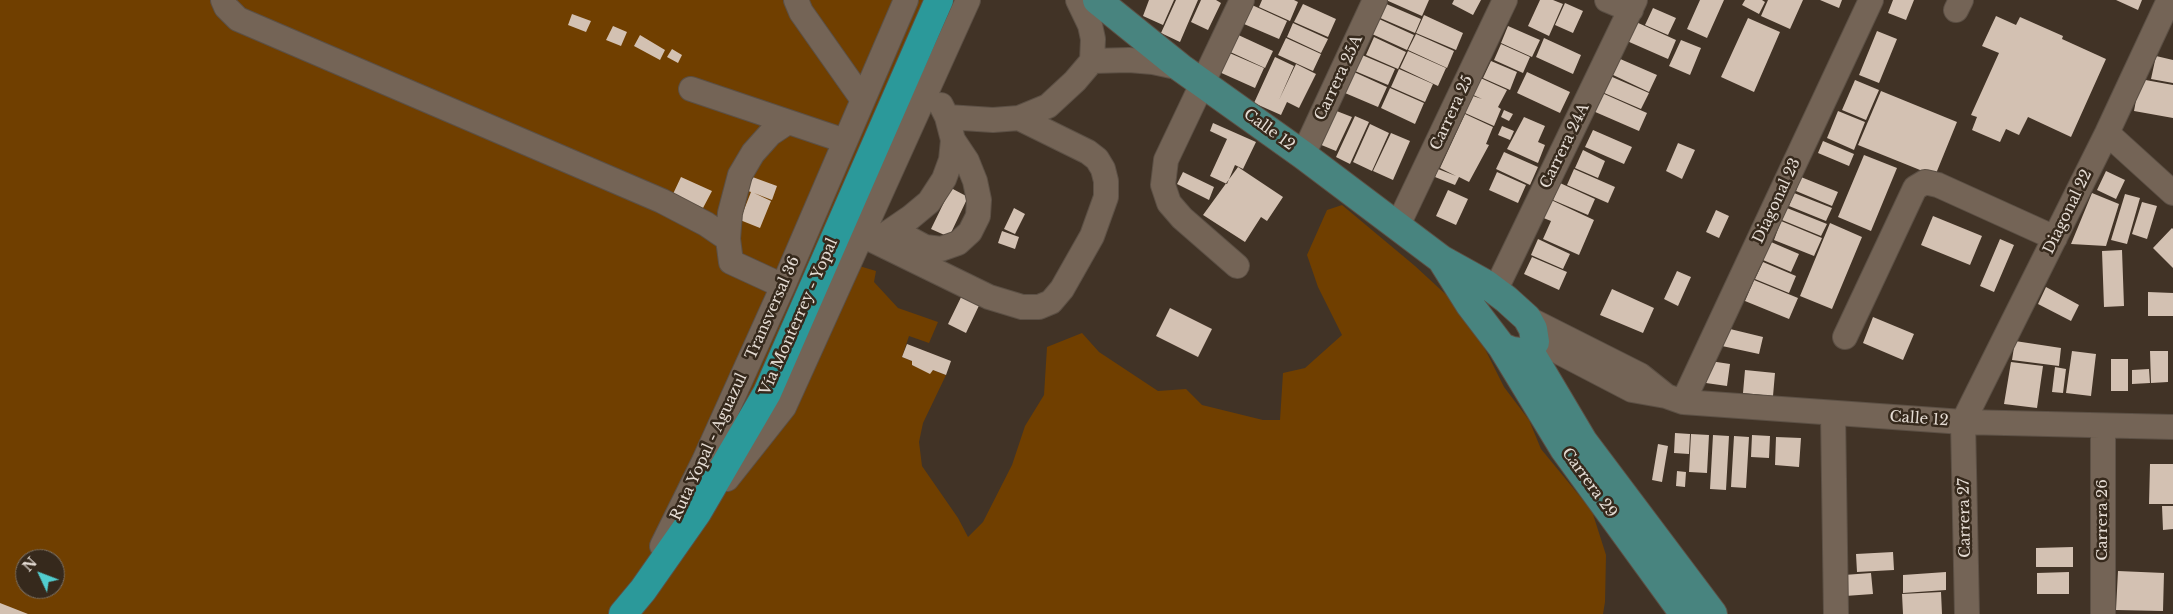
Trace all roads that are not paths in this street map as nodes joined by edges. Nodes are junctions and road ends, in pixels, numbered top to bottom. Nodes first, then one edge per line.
1 (223, 0) edge
2 (796, 0) edge
3 (906, 0) edge
4 (939, 0) edge
5 (968, 0) edge
6 (1078, 0) edge
7 (1242, 0) edge
8 (1375, 0) edge
9 (1505, 0) edge
10 (1607, 0) edge
11 (1871, 0) edge
12 (2169, 0) edge
13 (1106, 3) edge
14 (1633, 5) edge
15 (1092, 61) junction
16 (1192, 75) junction
17 (870, 85) junction
18 (930, 86) junction
19 (691, 89) dead end
20 (947, 117) junction
21 (1019, 118) junction
22 (788, 122) junction
23 (2107, 133) junction
24 (953, 140) junction
25 (845, 141) junction
26 (1304, 155) junction
27 (2173, 193) edge
28 (1398, 225) junction
29 (877, 235) junction
30 (2055, 238) junction
31 (728, 240) junction
32 (1441, 258) junction
33 (1238, 266) dead end
34 (783, 286) junction
35 (1495, 291) junction
36 (1530, 336) junction
37 (1844, 337) dead end
38 (1502, 347) junction
39 (1674, 399) junction
40 (1833, 413) junction
41 (1964, 422) junction
42 (2103, 426) junction
43 (2173, 427) edge
44 (669, 545) junction
45 (624, 612) edge
46 (1684, 614) edge
47 (1713, 614) edge
48 (1836, 614) edge
49 (1967, 614) edge
50 (2103, 614) edge

1 - 31 street
2 - 17 street
3 - 17 street
4 - 44 highway, Vía Monterrey - Yopal
5 - 18 street
6 - 15 street
7 - 16 street
8 - 26 street, Carrera 25A
9 - 28 street, Carrera 25
10 - 14 street
11 - 39 street, Diagonal 23
12 - 23 street, Diagonal 22
13 - 16 main road, Calle 12
14 - 35 street, Carrera 24A
15 - 16 street
15 - 21 street
16 - 26 main road, Calle 12
16 - 33 street
17 - 25 street, Ruta Yopal - Aguazul
18 - 20 street
18 - 29 street
19 - 22 street
20 - 21 street
20 - 24 street
21 - 29 street
22 - 25 street
22 - 31 street
23 - 27 street
23 - 30 street, Diagonal 22
24 - 29 street
24 - 29 street
25 - 34 street, Ruta Yopal - Aguazul
26 - 28 main road, Calle 12
28 - 32 main road, Calle 12
29 - 44 street
30 - 37 street
30 - 41 street, Diagonal 22
31 - 34 street
32 - 35 main road, Carrera 29
32 - 38 main road, Carrera 29
34 - 44 street, Ruta Yopal - Aguazul
35 - 36 main road, Carrera 29
36 - 38 main road
36 - 39 street, Calle 12
36 - 47 main road, Carrera 29
38 - 46 main road, Carrera 29
39 - 40 street, Calle 12
40 - 41 street, Calle 12
40 - 48 street
41 - 42 street, Calle 12
41 - 49 street, Carrera 27
42 - 43 street, Calle 12
42 - 50 street, Carrera 26
44 - 45 highway, Vía Monterrey - Yopal

